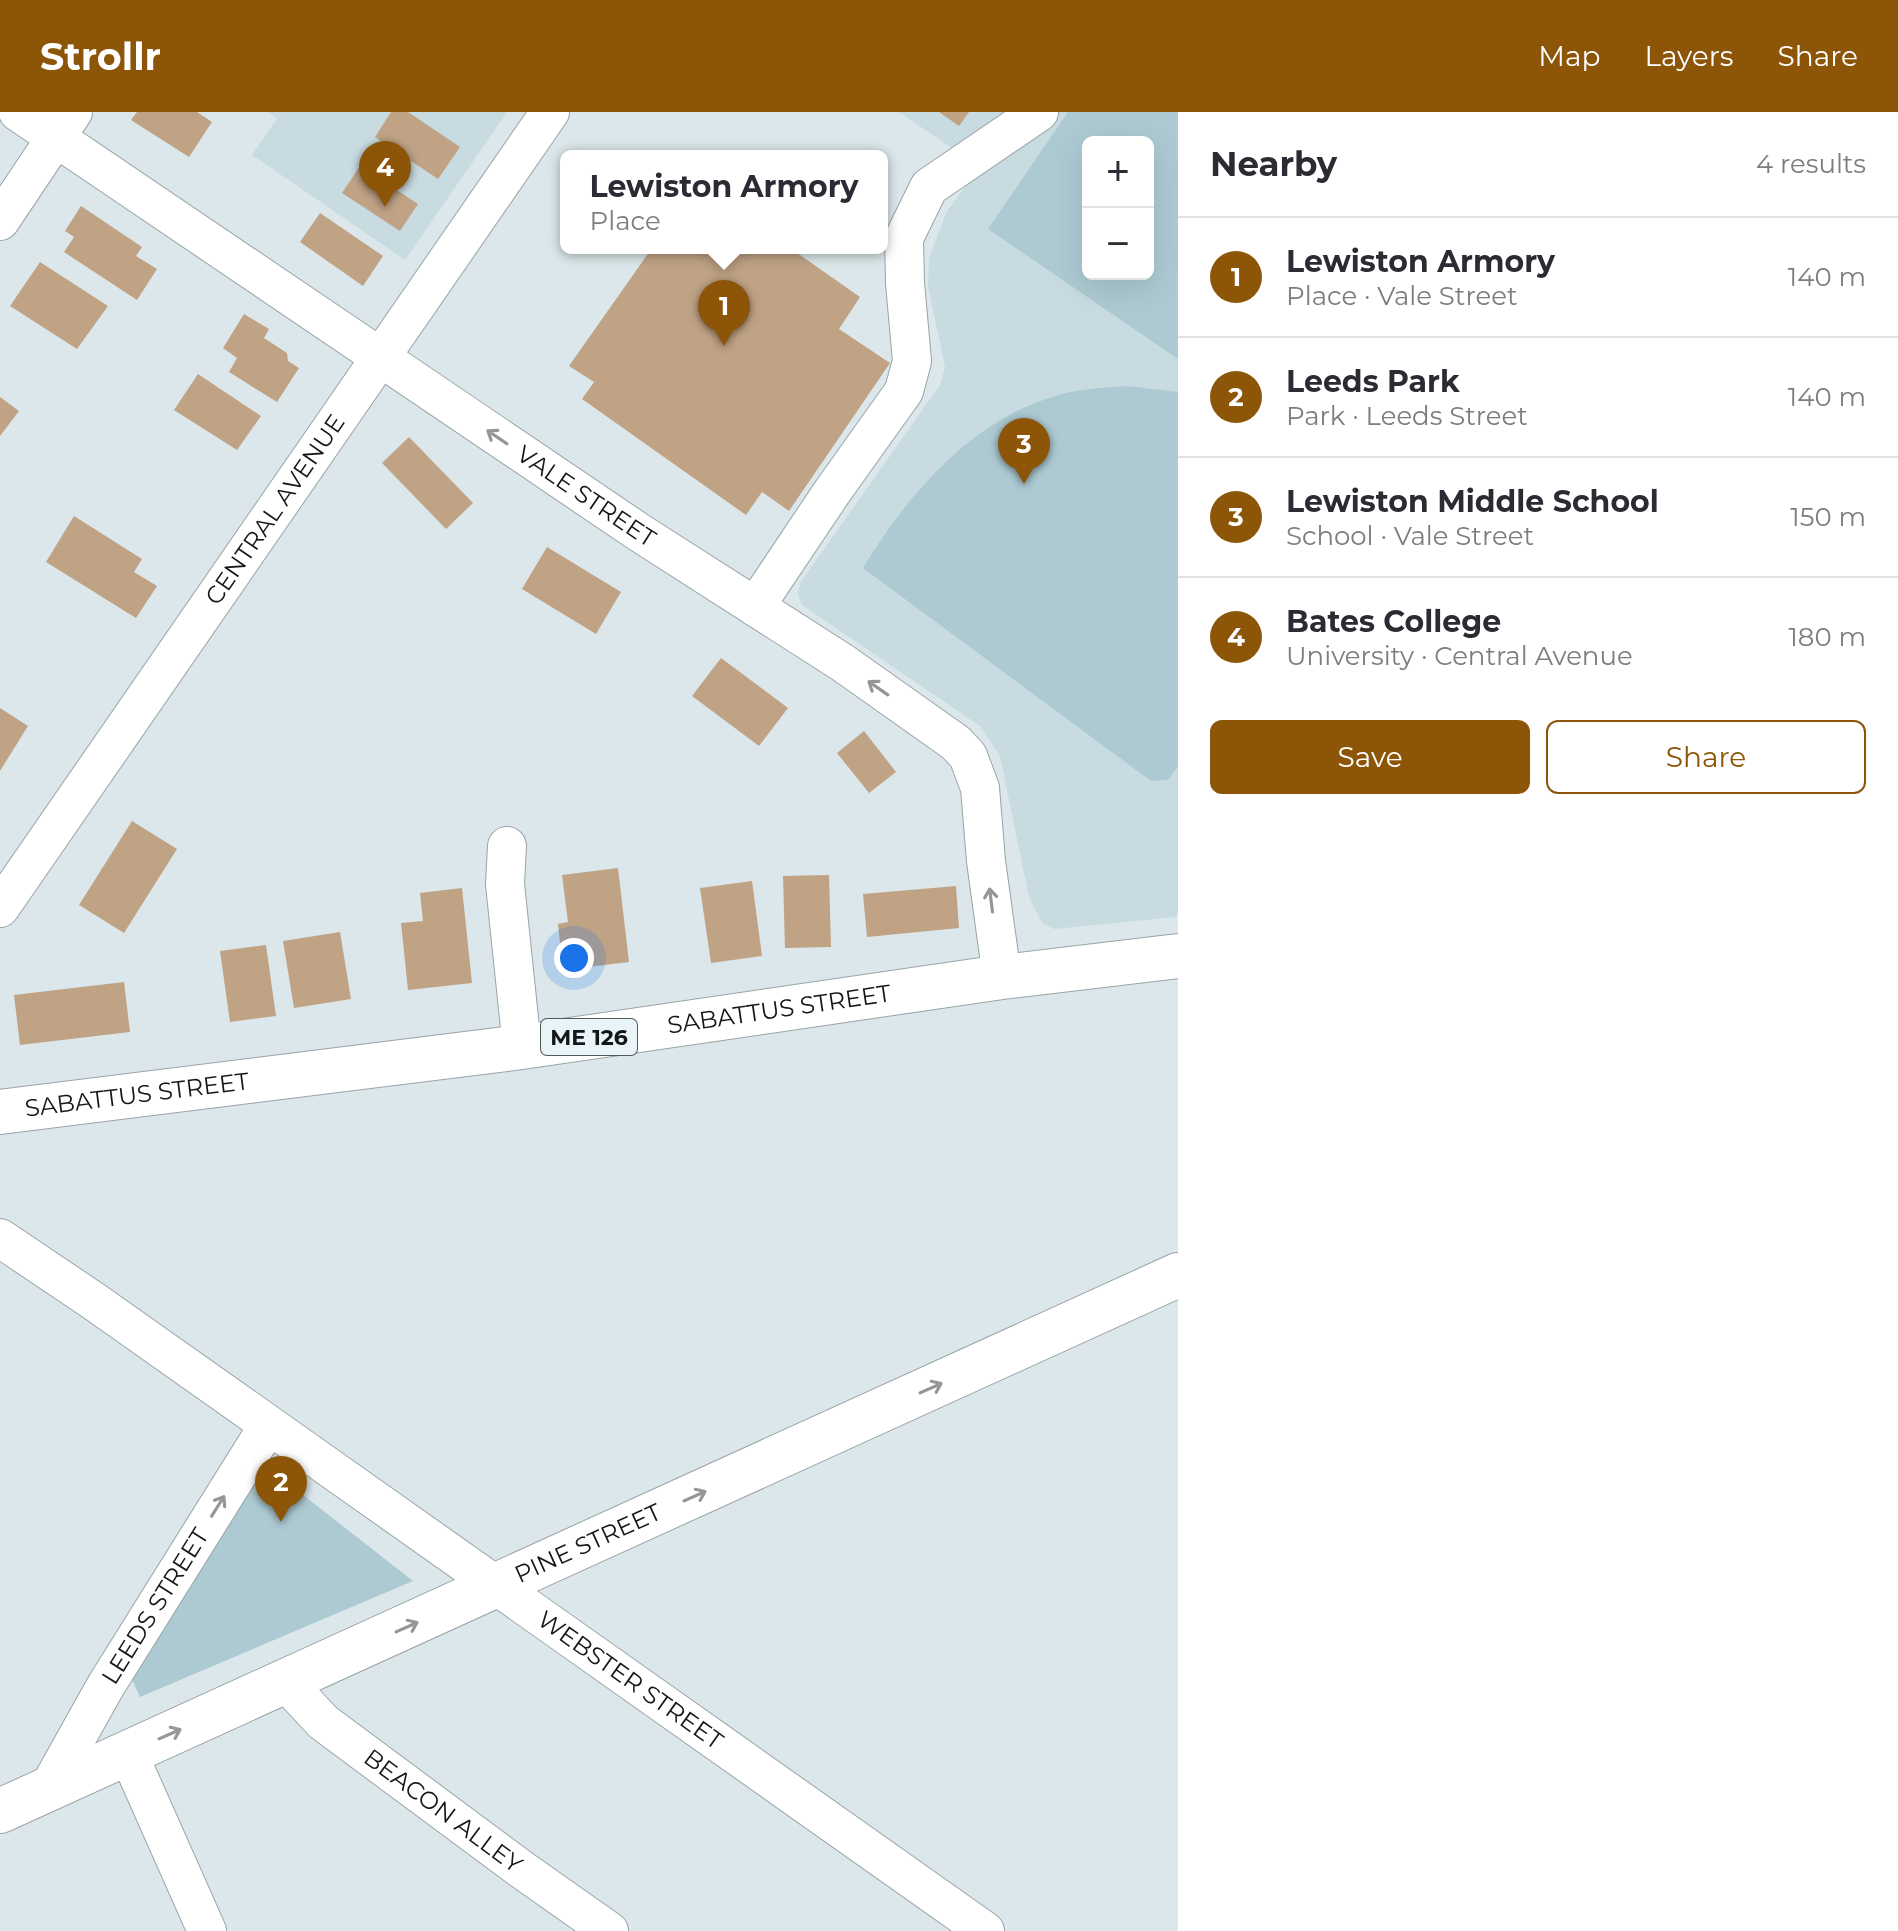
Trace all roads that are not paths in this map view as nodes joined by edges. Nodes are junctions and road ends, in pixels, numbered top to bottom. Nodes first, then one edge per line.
1 (18, 112) edge
2 (550, 112) edge
3 (1039, 112) edge
4 (64, 125) edge
5 (0, 221) edge
6 (381, 358) junction
7 (755, 607) junction
8 (507, 846) dead end
9 (0, 908) edge
10 (1178, 956) edge
11 (1002, 977) junction
12 (522, 1047) junction
13 (0, 1112) edge
14 (0, 1238) edge
15 (1178, 1275) edge
16 (268, 1426) junction
17 (497, 1586) junction
18 (286, 1682) junction
19 (128, 1753) junction
20 (48, 1789) junction
21 (0, 1811) edge
22 (207, 1931) edge
23 (609, 1931) edge
24 (985, 1931) edge

1 - 4 street, VALE STREET
2 - 6 street, CENTRAL AVENUE
3 - 7 street
4 - 5 street
4 - 6 street, VALE STREET
7 -> 6 street, VALE STREET
6 - 9 street, CENTRAL AVENUE
11 -> 7 street, VALE STREET
8 - 12 street
10 - 11 main road, SABATTUS STREET / ME 126
11 - 12 main road, SABATTUS STREET / ME 126
12 - 13 main road, SABATTUS STREET / ME 126
14 - 16 street, WEBSTER STREET
17 -> 15 main road, PINE STREET
16 - 17 street, WEBSTER STREET
20 -> 16 street, LEEDS STREET
18 -> 17 main road, PINE STREET
17 - 24 street, WEBSTER STREET
19 -> 18 main road, PINE STREET
18 - 23 street, BEACON ALLEY
19 - 20 main road, PINE STREET
19 - 22 street
20 - 21 main road, PINE STREET

